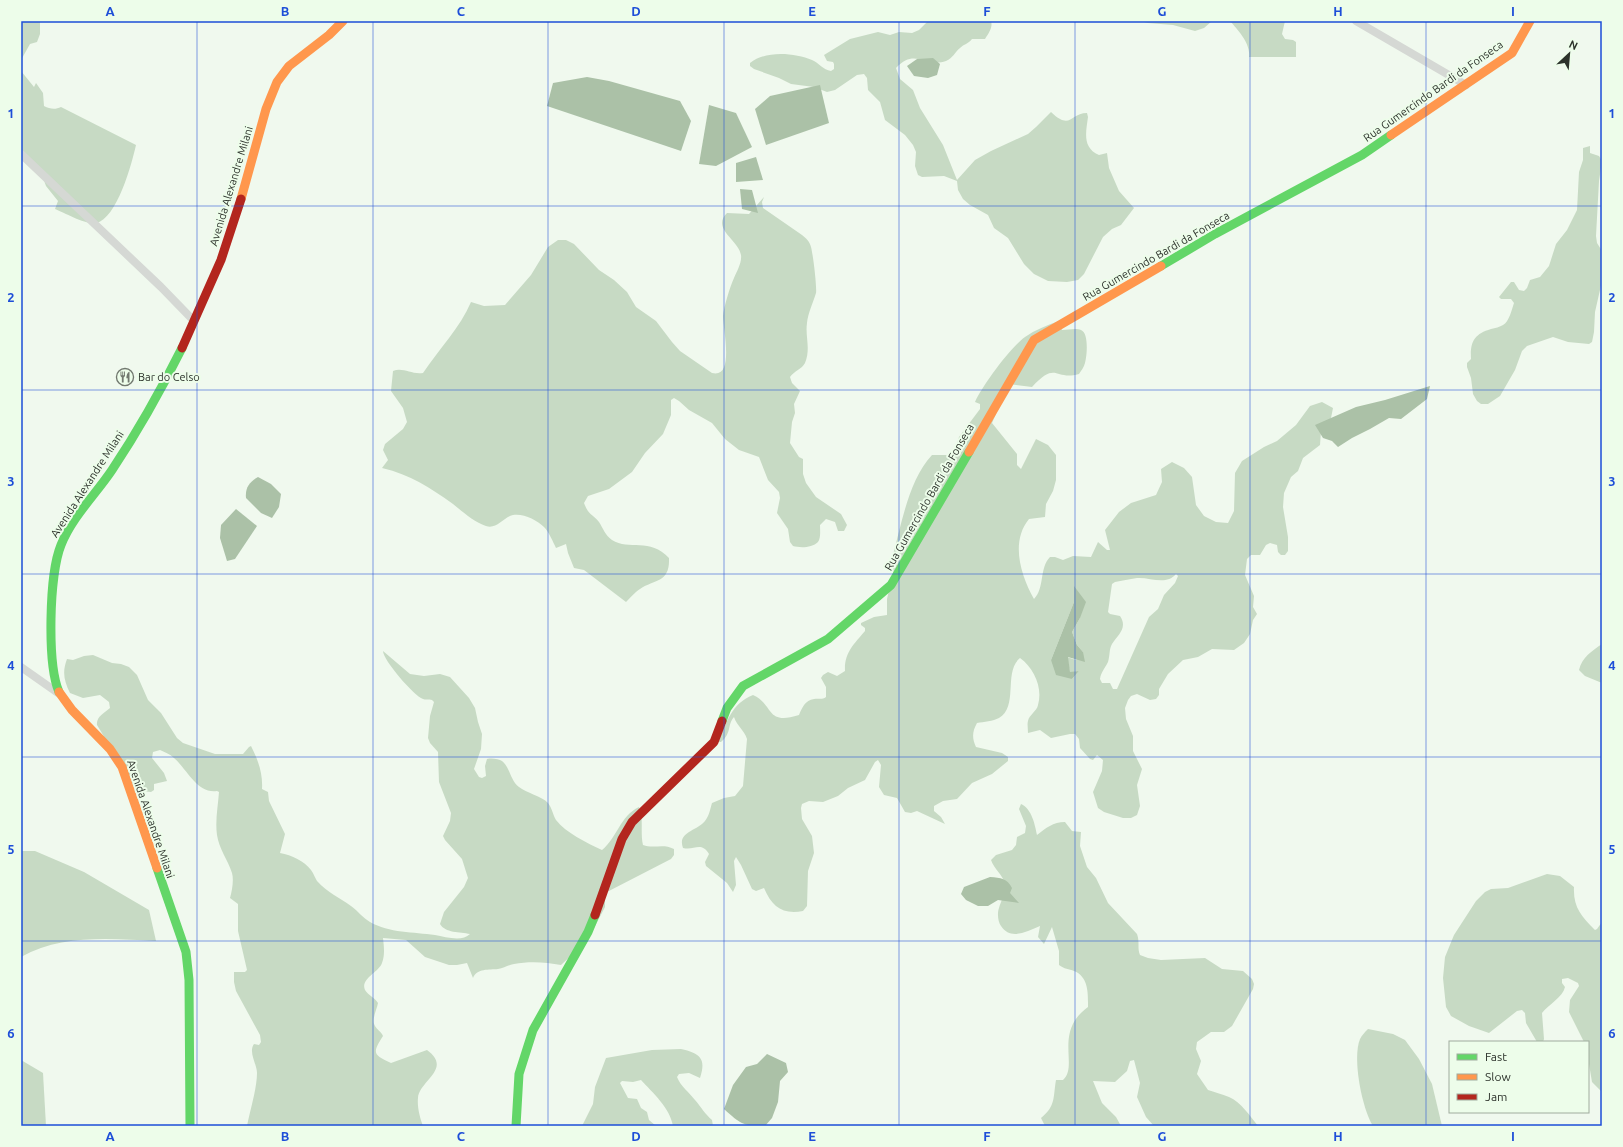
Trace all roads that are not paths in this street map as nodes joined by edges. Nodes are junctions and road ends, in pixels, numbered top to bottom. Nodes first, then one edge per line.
1 (343, 21) edge
2 (1356, 21) edge
3 (1530, 21) edge
4 (1466, 85) junction
5 (21, 154) edge
6 (194, 321) junction
7 (21, 668) edge
8 (60, 694) junction
9 (190, 1126) edge
10 (516, 1126) edge

1 - 6 street, Avenida Alexandre Milani
2 - 4 street
3 - 4 street, Rua Gumercindo Bardi da Fonseca
4 - 10 street, Rua Gumercindo Bardi da Fonseca
5 - 6 street
6 - 8 street, Avenida Alexandre Milani
7 - 8 street
8 - 9 street, Avenida Alexandre Milani

